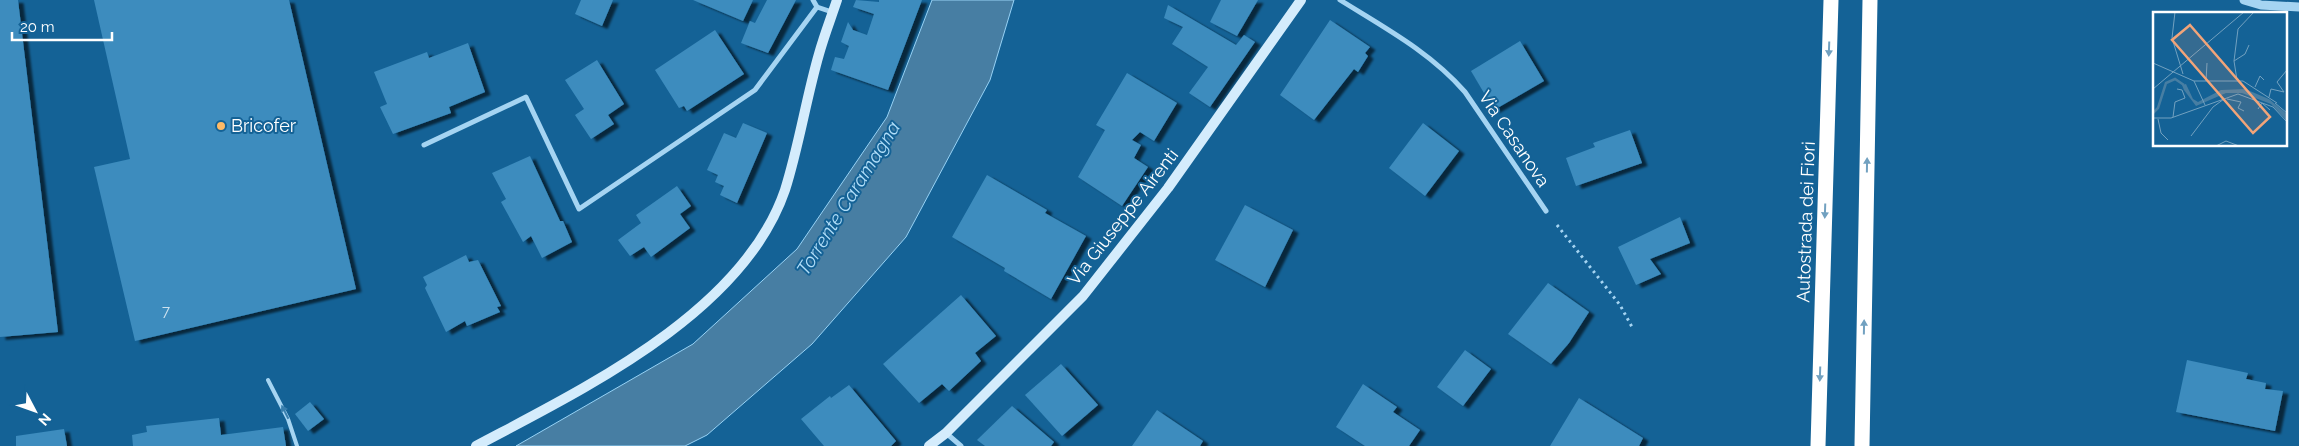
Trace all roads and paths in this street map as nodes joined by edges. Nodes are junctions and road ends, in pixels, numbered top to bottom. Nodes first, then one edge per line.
1 (814, 0) edge
2 (837, 0) edge
3 (1301, 0) edge
4 (1340, 0) edge
5 (1831, 0) edge
6 (1870, 0) edge
7 (2244, 0) edge
8 (817, 7) junction
9 (2299, 7) edge
10 (832, 12) junction
11 (424, 146) dead end
12 (1546, 211) joint
13 (1632, 327) dead end
14 (268, 380) dead end
15 (946, 433) junction
16 (297, 446) edge
17 (476, 446) edge
18 (929, 446) edge
19 (961, 446) edge
20 (1818, 446) edge
21 (1862, 446) edge

1 - 8 street
2 - 10 main road
3 - 15 main road, Via Giuseppe Airenti
4 - 12 street, Via Casanova
5 -> 20 highway, Autostrada dei Fiori
21 -> 6 highway
7 - 9 street
8 - 10 street
8 - 11 street
10 - 17 main road
12 - 13 path, Via Casanova
16 -> 14 lane
15 - 18 main road, Via Giuseppe Airenti
15 - 19 street

